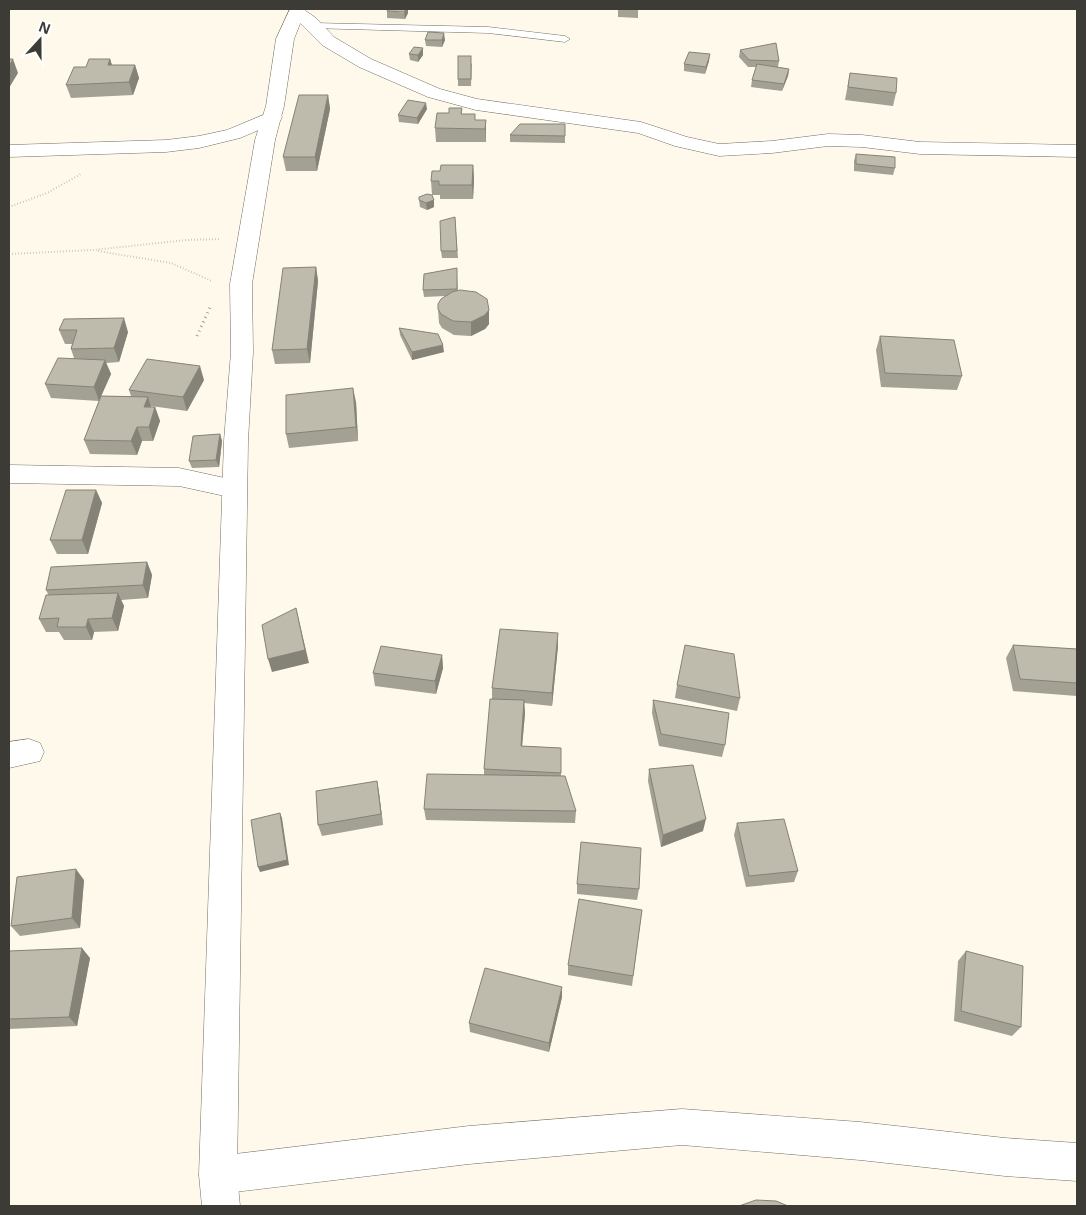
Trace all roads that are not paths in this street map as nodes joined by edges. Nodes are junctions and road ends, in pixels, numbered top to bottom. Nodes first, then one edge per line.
1 (303, 16) edge
2 (565, 39) dead end
3 (269, 128) junction
4 (9, 151) edge
5 (1077, 151) edge
6 (9, 474) edge
7 (234, 489) junction
8 (1077, 1162) edge
9 (219, 1191) edge

1 - 2 lane
1 - 3 street
1 - 5 street
3 - 4 street
3 - 7 street
6 - 7 street
7 - 9 street
8 - 9 street

